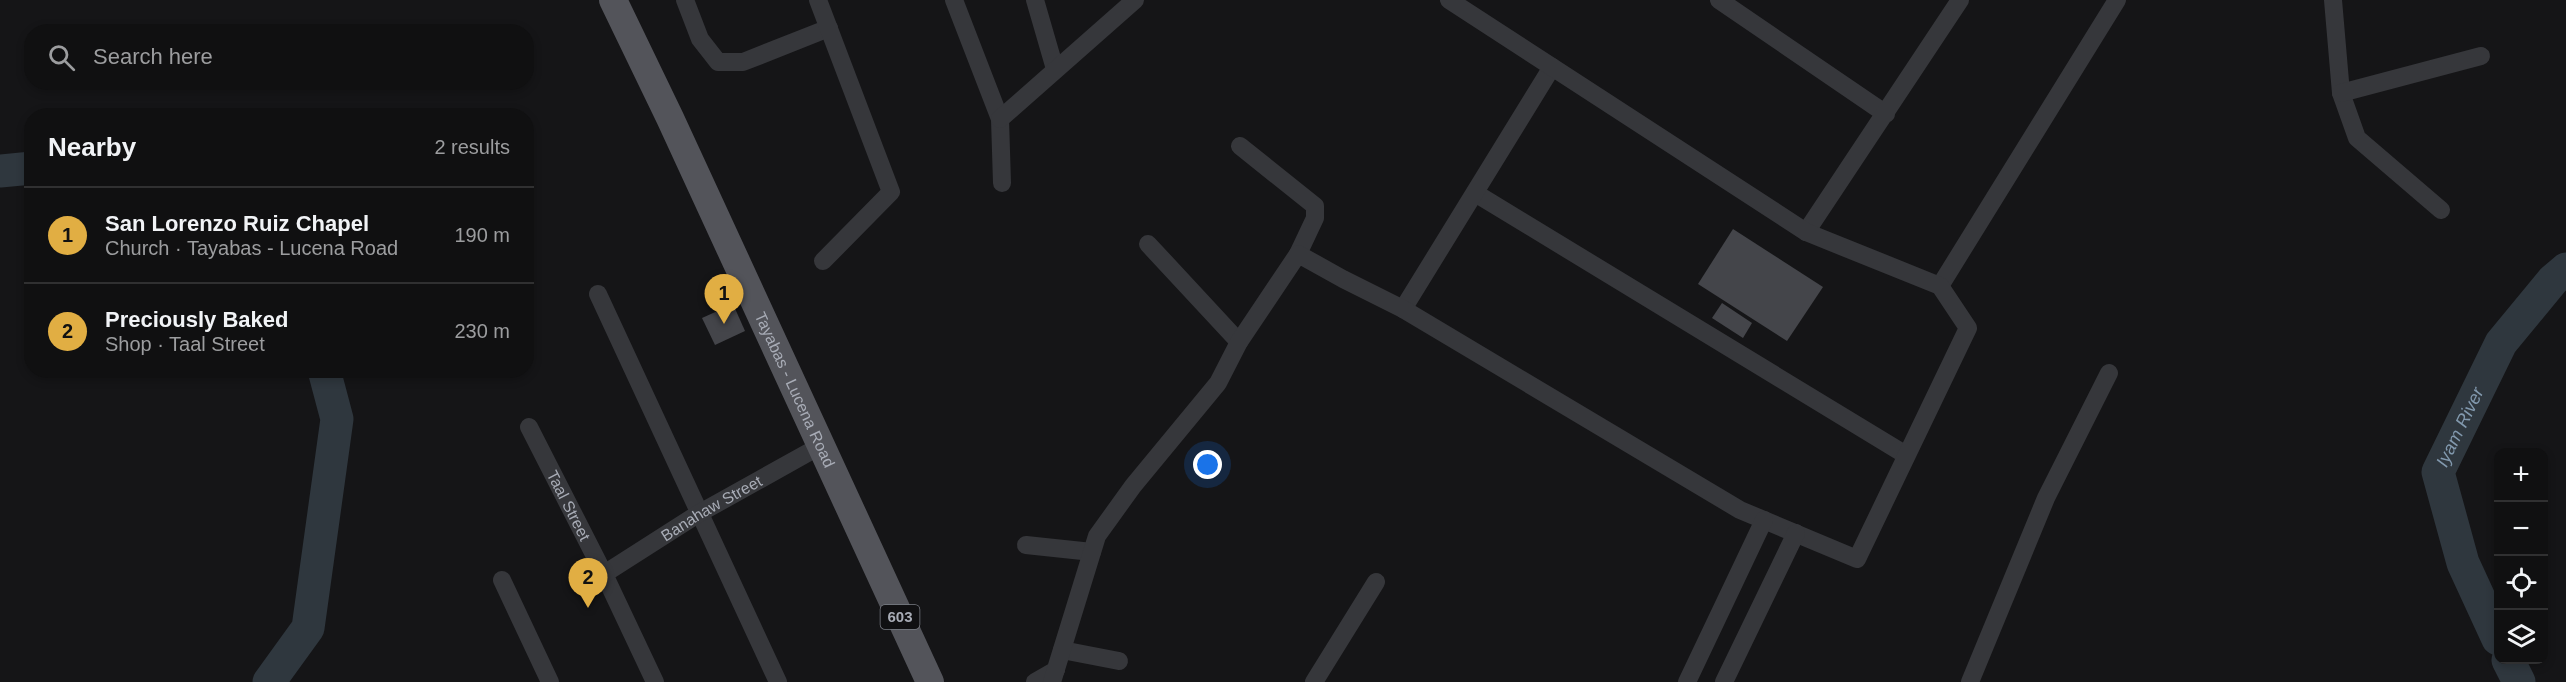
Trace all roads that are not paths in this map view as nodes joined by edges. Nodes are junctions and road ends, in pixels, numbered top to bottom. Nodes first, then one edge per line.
1 (613, 0) edge
2 (685, 0) edge
3 (818, 0) edge
4 (954, 0) edge
5 (1035, 0) edge
6 (1135, 0) edge
7 (1449, 0) edge
8 (1719, 0) edge
9 (1960, 0) edge
10 (2117, 0) edge
11 (2333, 0) edge
12 (829, 28) junction
13 (2481, 56) dead end
14 (1552, 67) junction
15 (1054, 69) junction
16 (2341, 93) junction
17 (1886, 114) junction
18 (1000, 119) junction
19 (1240, 146) dead end
20 (1002, 183) dead end
21 (1475, 193) junction
22 (2441, 210) dead end
23 (1806, 232) junction
24 (1148, 244) dead end
25 (1298, 254) junction
26 (823, 261) dead end
27 (1940, 286) junction
28 (598, 294) dead end
29 (1402, 309) junction
30 (1239, 342) junction
31 (2109, 373) dead end
32 (529, 427) dead end
33 (820, 446) junction
34 (1906, 455) junction
35 (698, 514) junction
36 (1764, 520) junction
37 (1796, 533) junction
38 (1026, 545) dead end
39 (1092, 552) junction
40 (604, 574) junction
41 (502, 580) dead end
42 (1376, 582) dead end
43 (1062, 650) junction
44 (1119, 662) dead end
45 (1054, 676) edge
46 (550, 682) edge
47 (655, 682) edge
48 (778, 682) edge
49 (930, 682) edge
50 (1035, 682) edge
51 (1314, 682) edge
52 (1687, 682) edge
53 (1724, 682) edge
54 (1970, 682) edge

1 - 33 main road, Tayabas - Lucena Road / 603
2 - 12 street
3 - 12 street
4 - 18 street
5 - 15 street
6 - 15 street
7 - 14 street
8 - 17 street
9 - 17 street
10 - 27 street
11 - 16 street
12 - 26 street
13 - 16 street
14 - 21 street
14 - 23 street
15 - 18 street
16 - 22 street
17 - 23 street
18 - 20 street
19 - 25 street
21 - 29 street
21 - 34 street
23 - 27 street
24 - 30 street
25 - 29 street
25 - 30 street
27 - 34 street
28 - 35 street
29 - 36 street
30 - 39 street
31 - 54 street
32 - 40 street, Taal Street
33 - 35 street, Banahaw Street
33 - 49 main road, Tayabas - Lucena Road / 603
34 - 37 street
35 - 40 street, Banahaw Street
35 - 48 street
36 - 37 street
36 - 52 street
37 - 53 street
38 - 39 street
39 - 43 street
40 - 47 street, Taal Street
41 - 46 street
42 - 51 street
43 - 44 street
43 - 45 street
45 - 50 street

